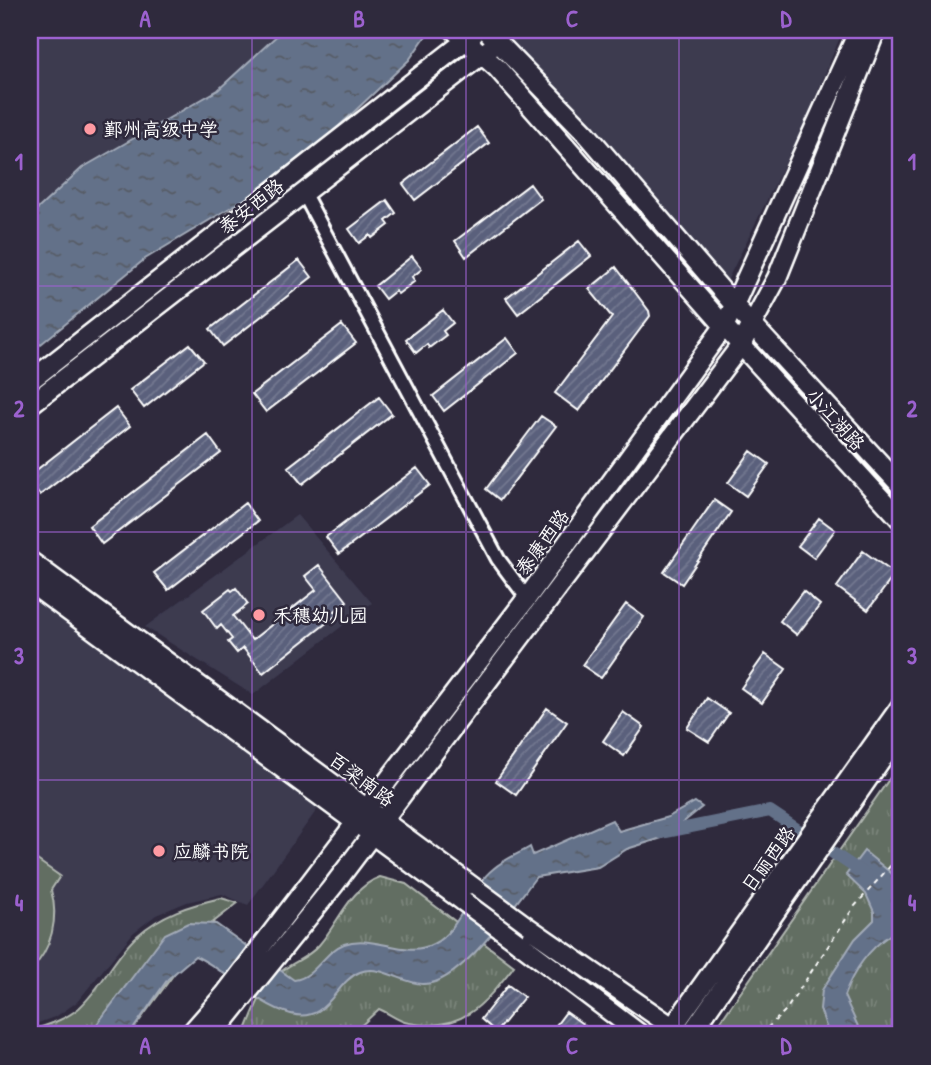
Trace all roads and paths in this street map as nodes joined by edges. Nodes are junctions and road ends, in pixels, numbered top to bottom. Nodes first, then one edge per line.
1 (859, 30) edge
2 (876, 30) edge
3 (467, 33) edge
4 (492, 36) edge
5 (482, 54) junction
6 (303, 192) junction
7 (735, 306) junction
8 (752, 324) junction
9 (725, 325) junction
10 (741, 345) junction
11 (30, 381) edge
12 (30, 405) edge
13 (901, 486) edge
14 (901, 520) edge
15 (30, 561) edge
16 (30, 583) edge
17 (527, 598) junction
18 (901, 705) edge
19 (901, 731) edge
20 (367, 808) junction
21 (832, 817) junction
22 (382, 820) junction
23 (356, 823) junction
24 (371, 834) junction
25 (901, 854) edge
26 (469, 895) junction
27 (523, 935) junction
28 (263, 959) junction
29 (232, 999) junction
30 (674, 1033) edge
31 (189, 1035) edge
32 (214, 1035) edge
33 (641, 1035) edge
34 (690, 1035) edge
35 (760, 1035) edge

1 - 7 main road, 泰康西路
2 - 8 main road, 泰康西路
3 - 5 main road, 小江湖路
3 - 11 main road, 泰安西路
4 - 5 main road, 泰安西路
4 - 7 main road, 小江湖路
5 - 6 main road, 泰安西路
5 - 9 main road, 小江湖路
6 - 12 main road, 泰安西路
6 - 17 street
7 - 8 main road, 小江湖路
7 - 9 main road, 泰康西路
8 - 10 main road, 泰康西路
8 - 13 main road, 小江湖路
9 - 10 main road, 小江湖路
9 - 17 main road, 泰康西路
10 - 14 main road, 小江湖路
10 - 22 main road, 泰康西路
15 - 20 main road, 百梁南路
16 - 23 main road, 百梁南路
17 - 20 main road, 泰康西路
18 - 21 main road, 日丽西路
19 - 21 main road, 日丽西路
20 - 22 main road, 百梁南路
20 - 23 main road, 泰康西路
21 - 30 main road, 日丽西路
21 - 34 main road, 日丽西路
22 - 24 main road, 泰康西路
22 - 26 main road, 百梁南路
23 - 24 main road, 百梁南路
23 - 28 main road, 泰康西路
24 - 26 main road, 百梁南路
24 - 28 main road, 泰康西路
25 - 35 path
26 - 27 main road, 百梁南路, bridge
27 - 30 main road, 百梁南路
27 - 33 main road, 百梁南路
28 - 29 main road, 泰康西路
29 - 31 main road, 泰康西路
29 - 32 main road, 泰康西路

